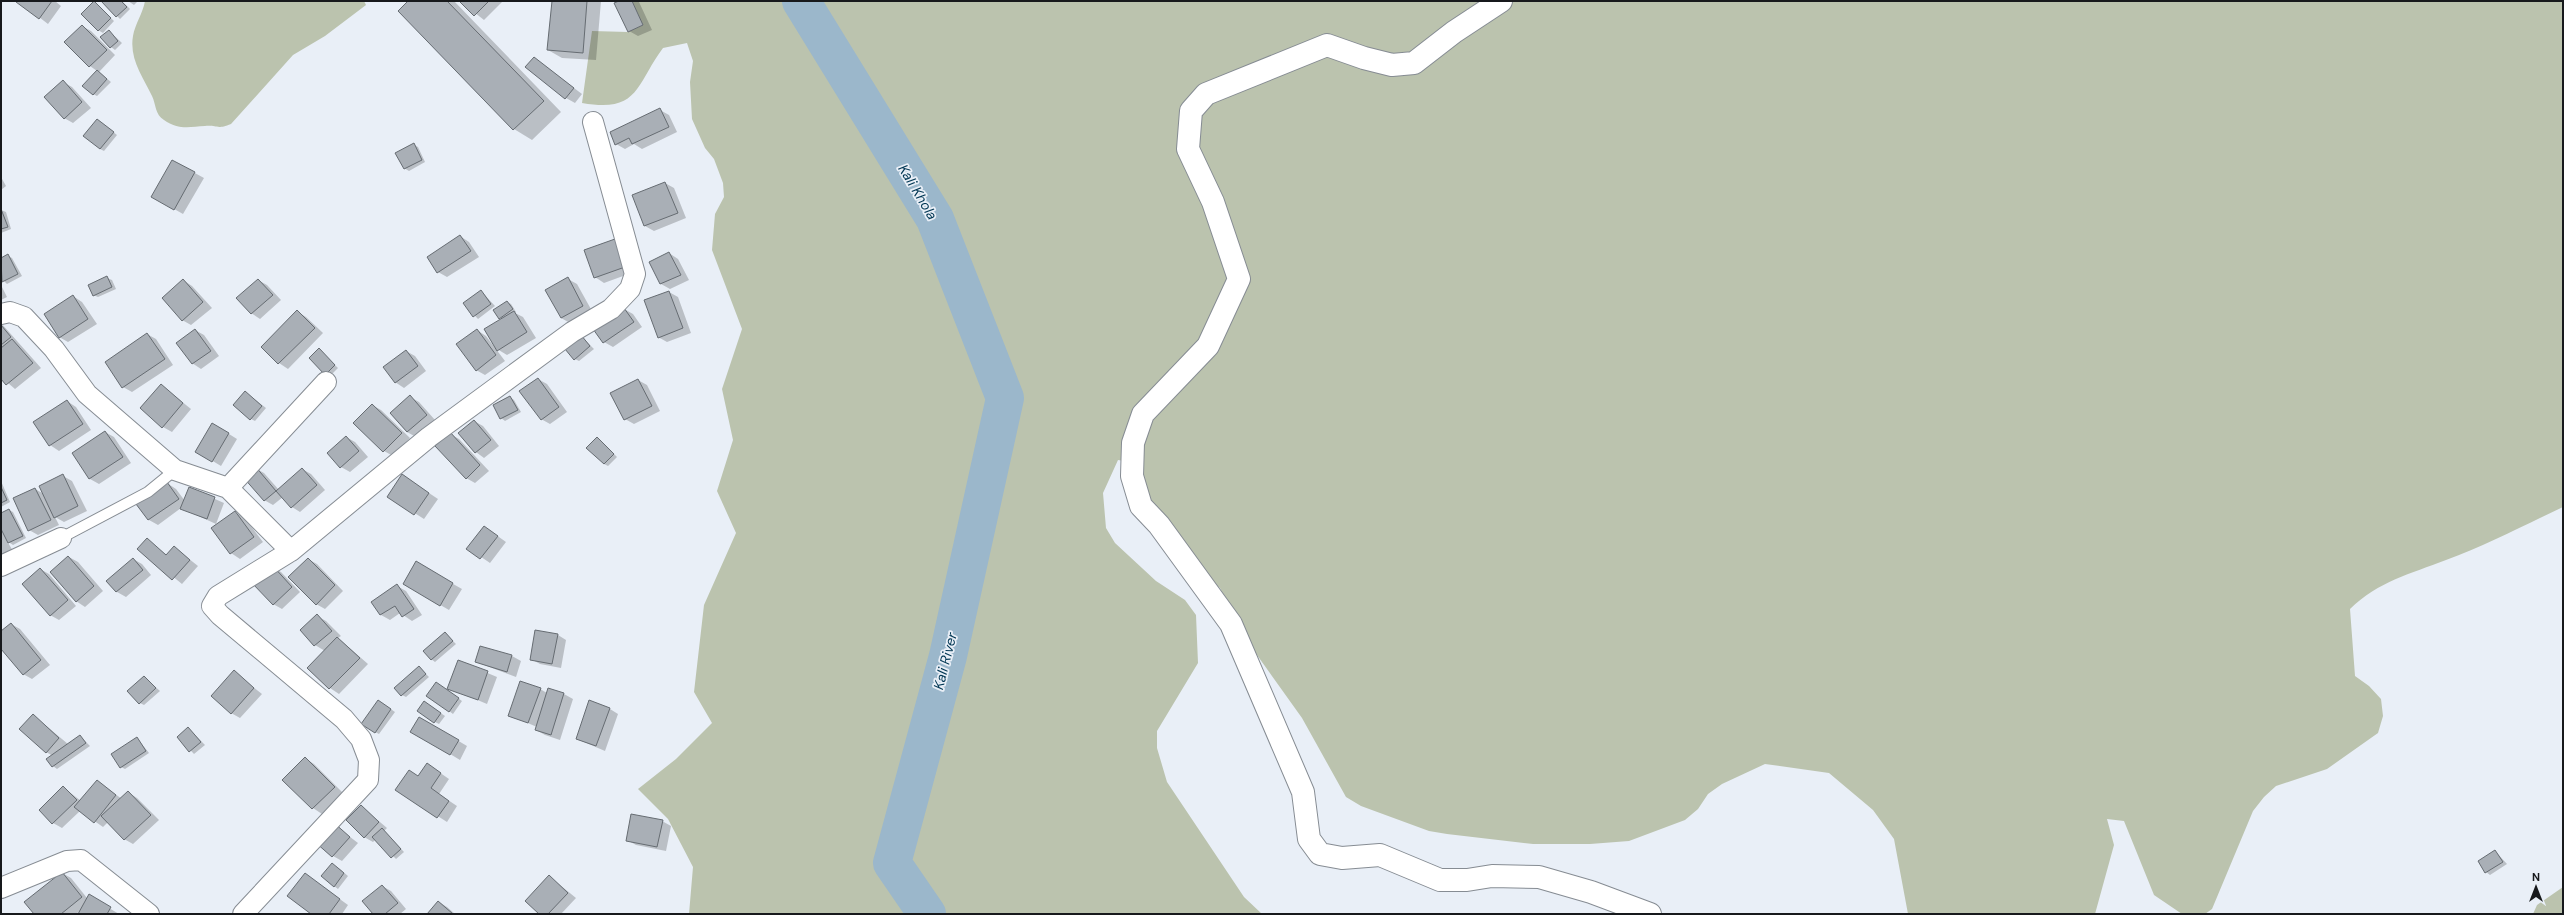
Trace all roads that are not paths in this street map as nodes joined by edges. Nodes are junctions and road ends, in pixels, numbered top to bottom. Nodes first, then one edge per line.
1 (1501, 1) edge
2 (593, 122) dead end
3 (1, 314) edge
4 (326, 382) dead end
5 (175, 470) junction
6 (228, 488) junction
7 (61, 538) joint
8 (290, 551) junction
9 (1, 566) edge
10 (1, 888) edge
11 (149, 914) edge
12 (243, 914) edge
13 (1650, 914) edge

1 - 13 street
2 - 8 street
3 - 5 street
4 - 6 street
5 - 6 street
5 - 7 lane
6 - 8 street
7 - 9 street
8 - 12 street
10 - 11 street

